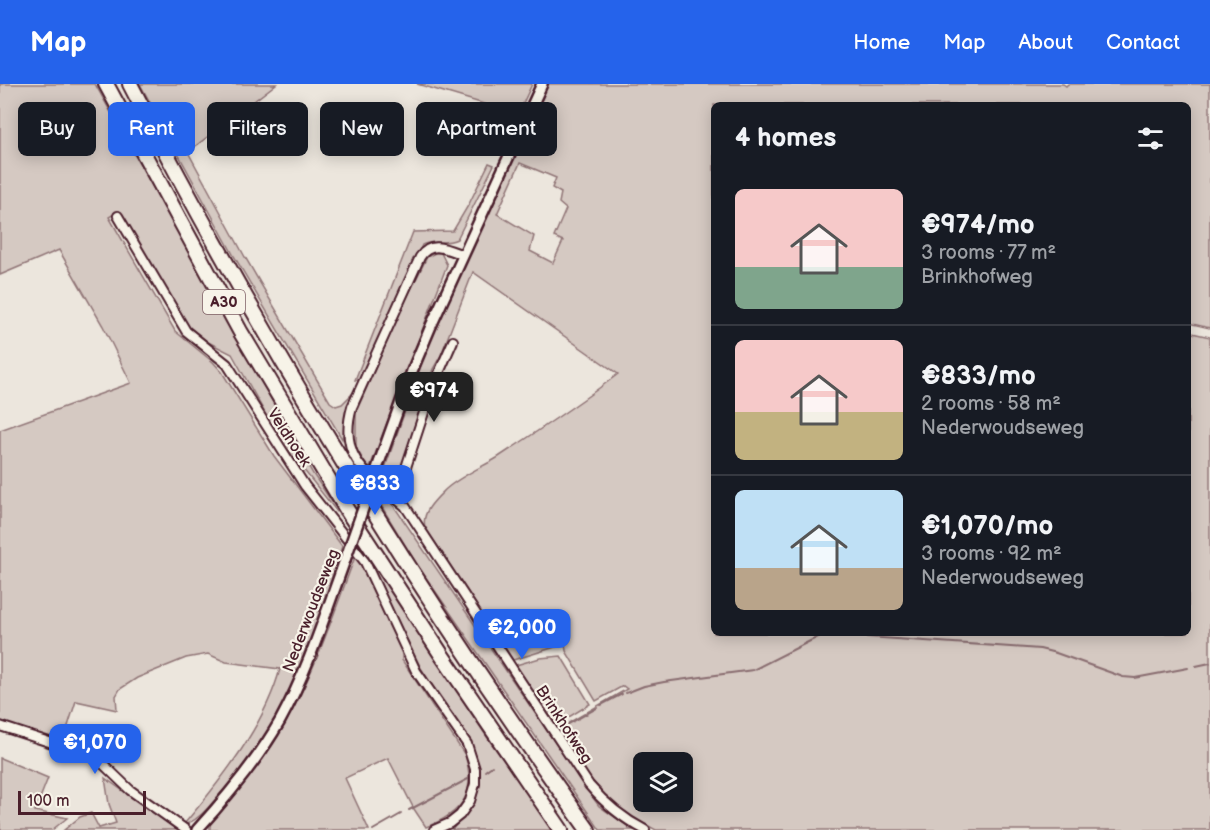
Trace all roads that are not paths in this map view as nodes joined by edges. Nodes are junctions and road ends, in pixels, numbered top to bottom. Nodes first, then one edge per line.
1 (106, 84) edge
2 (130, 84) edge
3 (542, 84) edge
4 (118, 216) dead end
5 (462, 255) junction
6 (453, 341) dead end
7 (396, 498) junction
8 (0, 726) edge
9 (186, 830) edge
10 (197, 830) edge
11 (435, 830) edge
12 (561, 830) edge
13 (588, 830) edge
14 (645, 830) edge

1 - 12 highway, A30
2 - 13 highway, A30
3 - 5 street, Nederwoudseweg
4 - 11 street, Veldhoek
5 - 7 street, Brinkhofweg
5 - 10 street, Nederwoudseweg, bridge
6 - 7 street
7 - 14 street, Brinkhofweg
8 - 9 street

